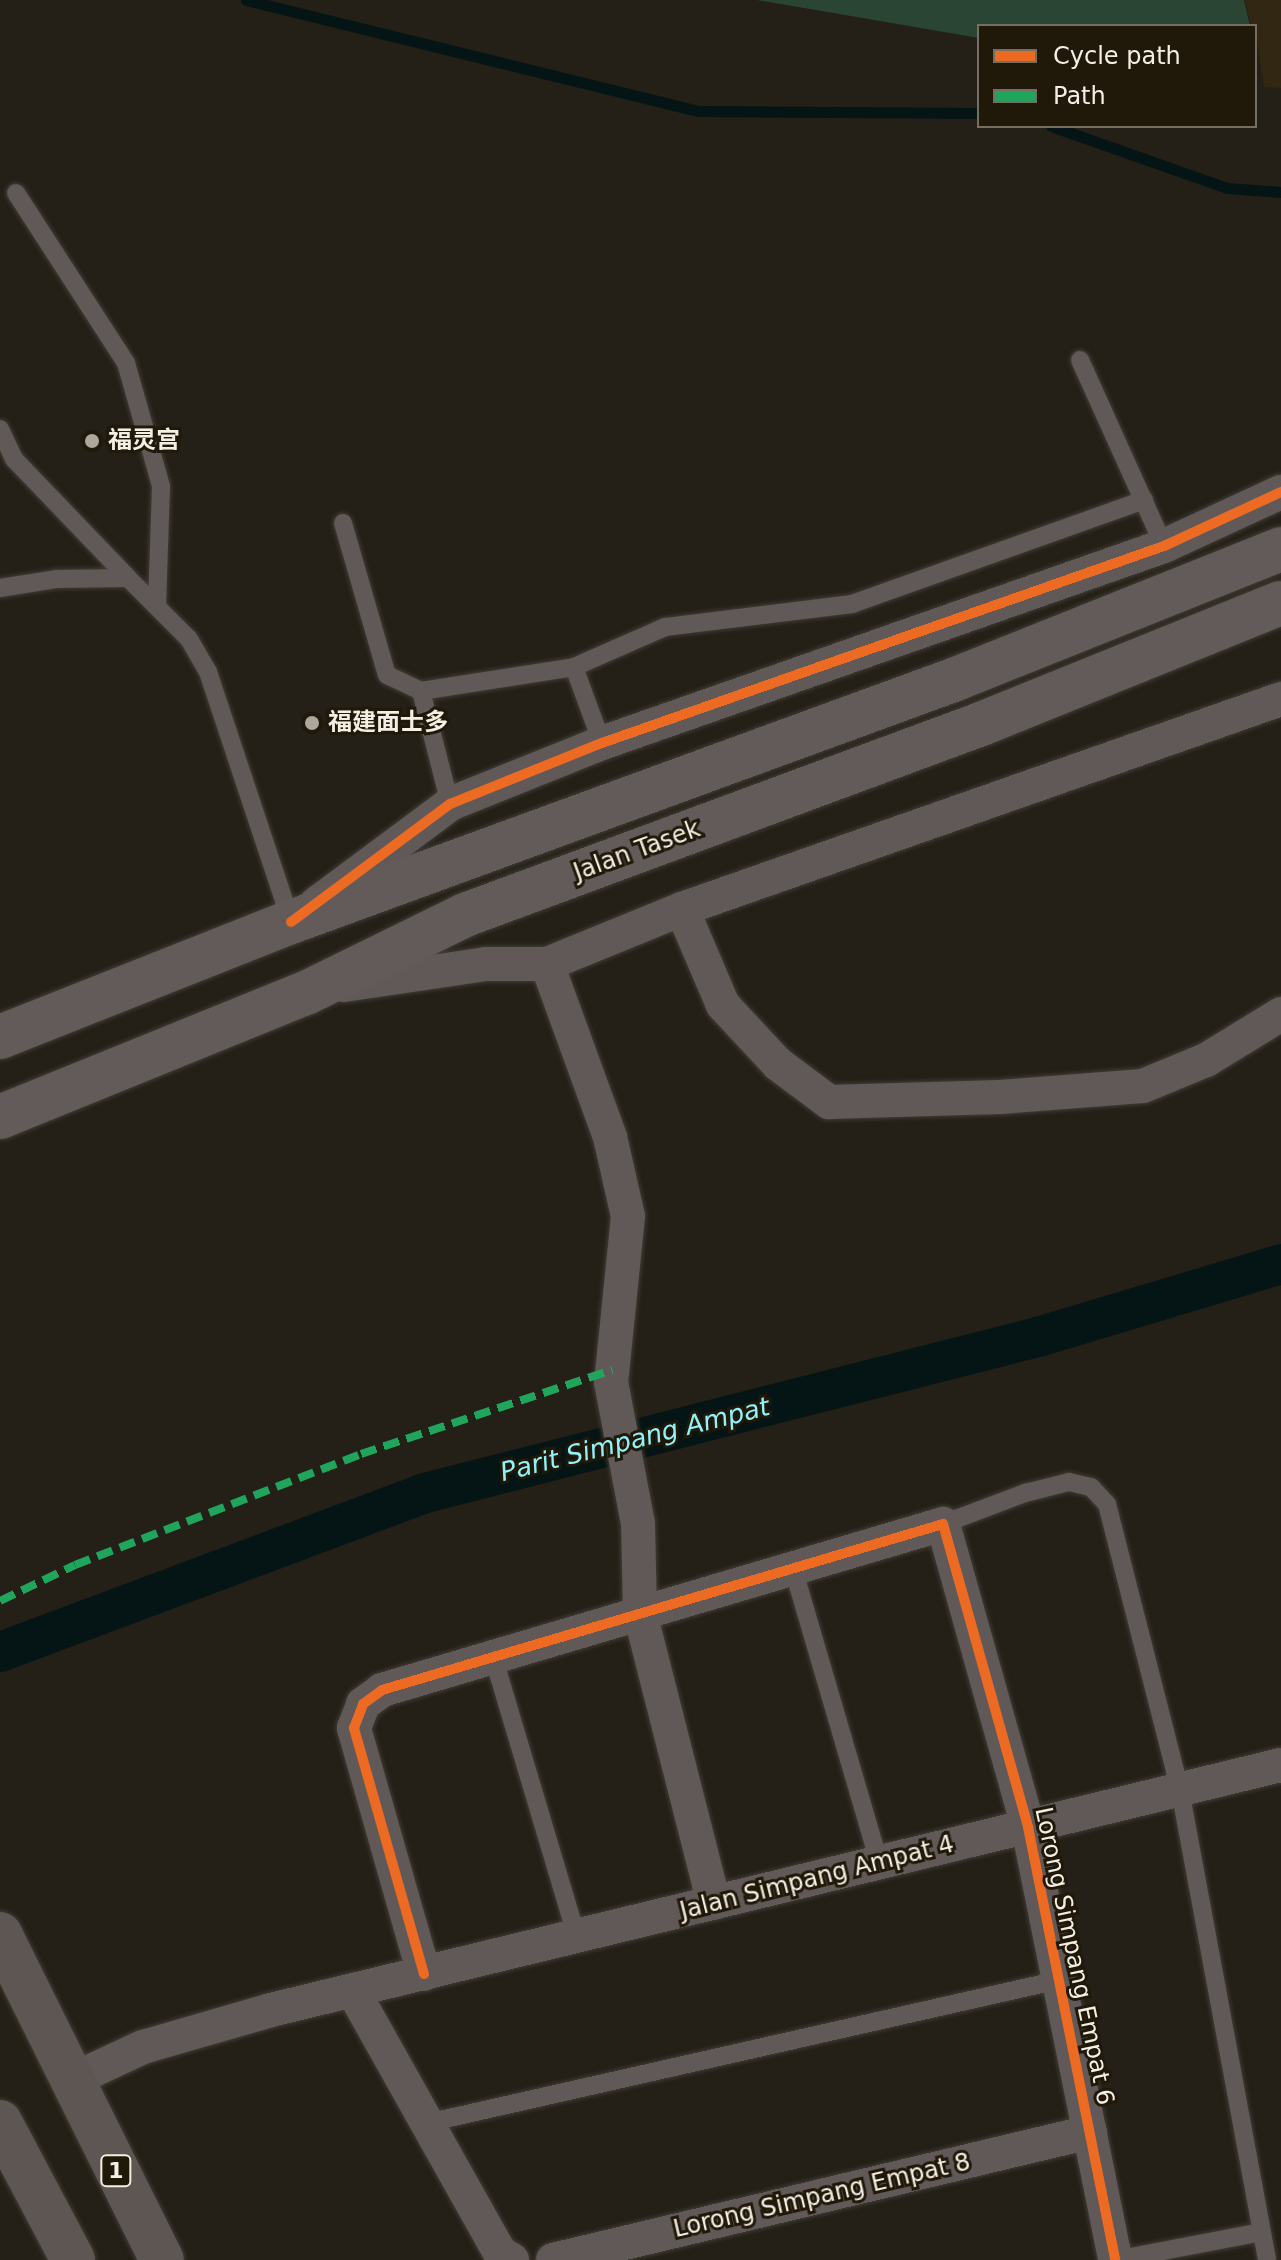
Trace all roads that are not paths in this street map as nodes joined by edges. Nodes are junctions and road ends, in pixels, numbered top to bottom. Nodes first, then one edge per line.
1 (16, 193) dead end
2 (1080, 360) dead end
3 (0, 429) edge
4 (1273, 492) edge
5 (1144, 500) junction
6 (343, 523) dead end
7 (1164, 546) junction
8 (1281, 549) edge
9 (128, 578) junction
10 (0, 588) edge
11 (1281, 603) edge
12 (157, 607) junction
13 (574, 667) junction
14 (421, 691) junction
15 (1281, 699) edge
16 (602, 743) junction
17 (450, 804) junction
18 (682, 909) junction
19 (291, 922) junction
20 (547, 964) junction
21 (308, 992) junction
22 (1281, 1014) edge
23 (0, 1037) edge
24 (0, 1117) edge
25 (943, 1524) junction
26 (793, 1568) junction
27 (640, 1613) junction
28 (493, 1656) junction
29 (1281, 1765) edge
30 (1180, 1790) junction
31 (1028, 1827) junction
32 (879, 1863) junction
33 (714, 1903) junction
34 (0, 1934) edge
35 (577, 1937) junction
36 (424, 1974) junction
37 (1059, 1980) junction
38 (353, 1991) junction
39 (70, 2081) junction
40 (0, 2122) edge
41 (427, 2123) junction
42 (1090, 2132) junction
43 (15, 2168) edge
44 (1261, 2232) junction
45 (73, 2260) edge
46 (162, 2260) edge
47 (512, 2260) edge
48 (553, 2260) edge
49 (1115, 2260) edge
50 (1267, 2260) edge

1 - 12 lane
2 - 5 lane
3 - 9 lane
4 - 7 street
5 - 7 lane
5 - 13 lane
6 - 14 lane
7 - 16 street
8 - 19 main road
9 - 10 lane
9 - 12 lane
11 - 21 main road, Jalan Tasek
12 - 19 lane
13 - 14 lane
13 - 16 lane
14 - 17 lane
15 - 18 street
16 - 17 street
17 - 19 street
18 - 20 street
18 - 22 street
19 - 23 main road
20 - 21 street
20 - 27 street
21 - 24 main road, Jalan Tasek
25 - 26 street
25 - 30 lane
25 - 31 street, Lorong Simpang Empat 6
26 - 27 street
26 - 32 lane
27 - 28 street
27 - 33 street
28 - 35 lane
28 - 36 street
29 - 30 street, Jalan Simpang Ampat 4
30 - 31 street, Jalan Simpang Ampat 4
30 - 44 lane
31 - 32 street, Jalan Simpang Ampat 4
31 - 37 street, Lorong Simpang Empat 6
32 - 33 street, Jalan Simpang Ampat 4
33 - 35 street, Jalan Simpang Ampat 4
34 - 39 highway, 1
35 - 36 street, Jalan Simpang Ampat 4
36 - 38 street, Jalan Simpang Ampat 4
37 - 41 lane
37 - 42 street, Lorong Simpang Empat 6
38 - 39 street, Jalan Simpang Ampat 4
38 - 41 street
39 - 46 highway, 1
40 - 43 highway
41 - 47 street
42 - 48 street, Lorong Simpang Empat 8
42 - 49 street, Lorong Simpang Empat 6
43 - 45 highway
44 - 49 lane
44 - 50 lane

